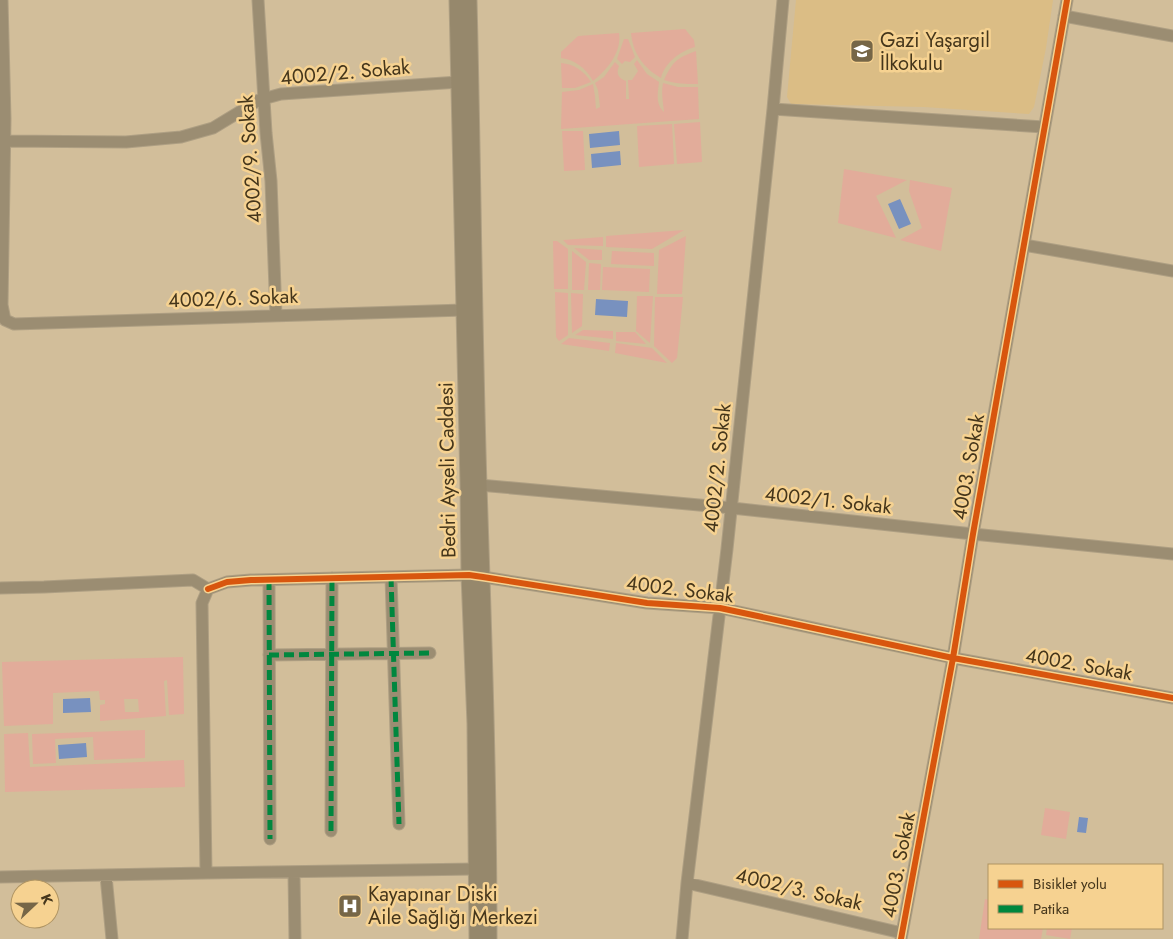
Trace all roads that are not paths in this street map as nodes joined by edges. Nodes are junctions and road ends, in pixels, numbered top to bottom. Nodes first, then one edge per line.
1 (2, 0) edge
2 (258, 0) edge
3 (457, 0) edge
4 (469, 0) edge
5 (782, 0) edge
6 (1067, 0) edge
7 (1064, 16) junction
8 (1173, 36) edge
9 (459, 82) junction
10 (264, 99) junction
11 (773, 108) junction
12 (1044, 127) junction
13 (4, 140) junction
14 (1024, 245) junction
15 (1173, 271) edge
16 (464, 310) junction
17 (276, 316) junction
18 (479, 485) junction
19 (732, 508) junction
20 (973, 534) junction
21 (1173, 554) edge
22 (476, 576) junction
23 (391, 577) junction
24 (332, 578) junction
25 (269, 580) junction
26 (0, 588) edge
27 (208, 590) junction
28 (720, 608) junction
29 (393, 653) junction
30 (430, 653) dead end
31 (332, 654) junction
32 (269, 655) junction
33 (953, 658) junction
34 (1173, 698) edge
35 (399, 824) dead end
36 (331, 831) dead end
37 (270, 839) dead end
38 (476, 869) junction
39 (294, 872) junction
40 (206, 873) junction
41 (106, 876) junction
42 (0, 877) edge
43 (687, 883) junction
44 (901, 936) edge
45 (112, 939) edge
46 (295, 939) edge
47 (477, 939) edge
48 (489, 939) edge
49 (682, 939) edge

1 - 13 street
2 - 10 street, 4002/9. Sokak
3 - 9 main road, Bedri Ayseli Caddesi
4 - 18 main road, Bedri Ayseli Caddesi
5 - 11 street, 4002/2. Sokak
6 - 7 street, 4003. Sokak
7 - 8 street
7 - 12 street, 4003. Sokak
9 - 10 street, 4002/2. Sokak
9 - 16 main road, Bedri Ayseli Caddesi
10 - 13 street, 4002/2. Sokak
10 - 17 street, 4002/9. Sokak
11 - 12 street
11 - 19 street, 4002/2. Sokak
12 - 14 street, 4003. Sokak
13 - 17 street, 4002/6. Sokak
14 - 15 street
14 - 20 street, 4003. Sokak
16 - 17 street, 4002/6. Sokak
16 - 22 main road, Bedri Ayseli Caddesi
18 - 19 street, 4002/1. Sokak
18 - 22 main road, Bedri Ayseli Caddesi
19 - 20 street, 4002/1. Sokak
19 - 28 street, 4002/2. Sokak
20 - 21 street, 4002/1. Sokak
20 - 33 street, 4003. Sokak
22 - 23 street, 4002. Sokak
22 - 28 street, 4002. Sokak
22 - 38 main road, Bedri Ayseli Caddesi
22 - 48 main road, Bedri Ayseli Caddesi
23 - 24 street, 4002. Sokak
23 - 29 street
24 - 25 street, 4002. Sokak
24 - 31 street
25 - 27 street, 4002. Sokak
25 - 32 street
26 - 27 street
27 - 40 street
28 - 33 street, 4002. Sokak
28 - 43 street, 4002/2. Sokak
29 - 30 street
29 - 31 street
29 - 35 street
31 - 32 street
31 - 36 street
32 - 37 street
33 - 34 street, 4002. Sokak
33 - 44 street, 4003. Sokak
38 - 39 street
38 - 47 main road, Bedri Ayseli Caddesi
39 - 40 street
39 - 46 street
40 - 41 street
41 - 42 street
41 - 45 street
43 - 44 street, 4002/3. Sokak
43 - 49 street, 4002/2. Sokak

